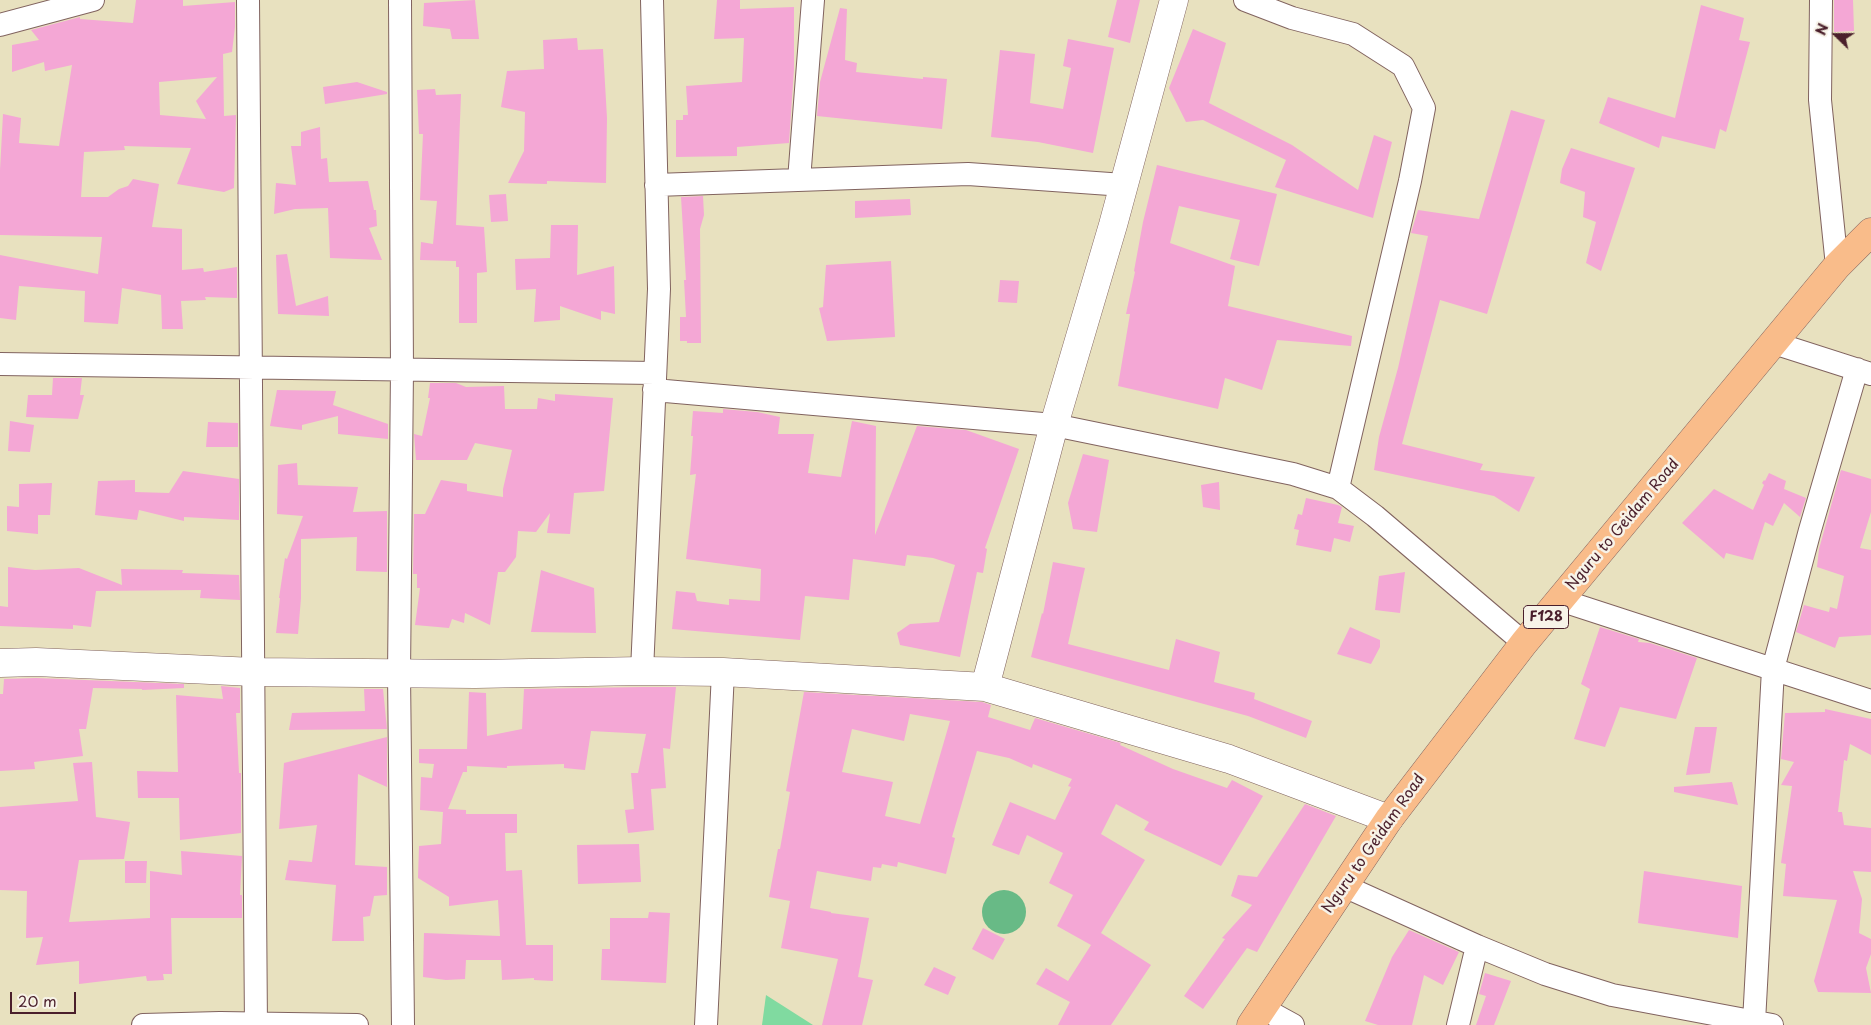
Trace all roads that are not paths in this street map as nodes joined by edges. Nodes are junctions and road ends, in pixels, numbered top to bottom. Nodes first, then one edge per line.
1 (93, 0) edge
2 (248, 0) edge
3 (400, 0) edge
4 (652, 0) edge
5 (814, 0) edge
6 (1174, 0) edge
7 (1245, 0) edge
8 (1821, 0) edge
9 (0, 25) edge
10 (799, 180) junction
11 (656, 185) junction
12 (1124, 185) junction
13 (1871, 232) edge
14 (1838, 266) junction
15 (1774, 342) junction
16 (0, 364) edge
17 (251, 367) junction
18 (402, 369) junction
19 (1864, 371) edge
20 (654, 382) junction
21 (1054, 425) junction
22 (1338, 488) junction
23 (1560, 600) junction
24 (1524, 643) junction
25 (0, 663) edge
26 (1774, 669) junction
27 (642, 671) junction
28 (254, 672) junction
29 (723, 672) junction
30 (399, 674) junction
31 (985, 687) junction
32 (1871, 701) edge
33 (1389, 819) junction
34 (1344, 886) junction
35 (1477, 946) junction
36 (1256, 1016) edge
37 (256, 1024) edge
38 (1763, 1024) edge
39 (144, 1025) edge
40 (357, 1025) edge
41 (403, 1025) edge
42 (706, 1025) edge
43 (1293, 1025) edge
44 (1458, 1025) edge

1 - 9 street
2 - 17 street
3 - 18 street
4 - 11 street
5 - 10 street
6 - 12 street
7 - 22 street
8 - 14 street
10 - 11 street
10 - 12 street
11 - 20 street
12 - 21 street
13 - 14 main road, Nguru to Geidam Road / F128
14 - 15 main road, Nguru to Geidam Road / F128
15 - 19 street
15 - 23 main road, Nguru to Geidam Road / F128
16 - 17 street
17 - 18 street
17 - 28 street
18 - 20 street
18 - 30 street
19 - 26 street
20 - 21 street
20 - 27 street
21 - 22 street
21 - 31 street
22 - 24 street
23 - 24 main road, Nguru to Geidam Road / F128
23 - 26 street
24 - 33 main road, Nguru to Geidam Road / F128
25 - 28 street
26 - 32 street
26 - 38 street
27 - 29 street
27 - 30 street
28 - 30 street
28 - 37 street
29 - 31 street
29 - 42 street
30 - 41 street
31 - 33 street
33 - 34 main road, Nguru to Geidam Road / F128
34 - 35 street
34 - 36 main road, Nguru to Geidam Road / F128
35 - 38 street
35 - 44 street
36 - 43 street
37 - 39 street
37 - 40 street

